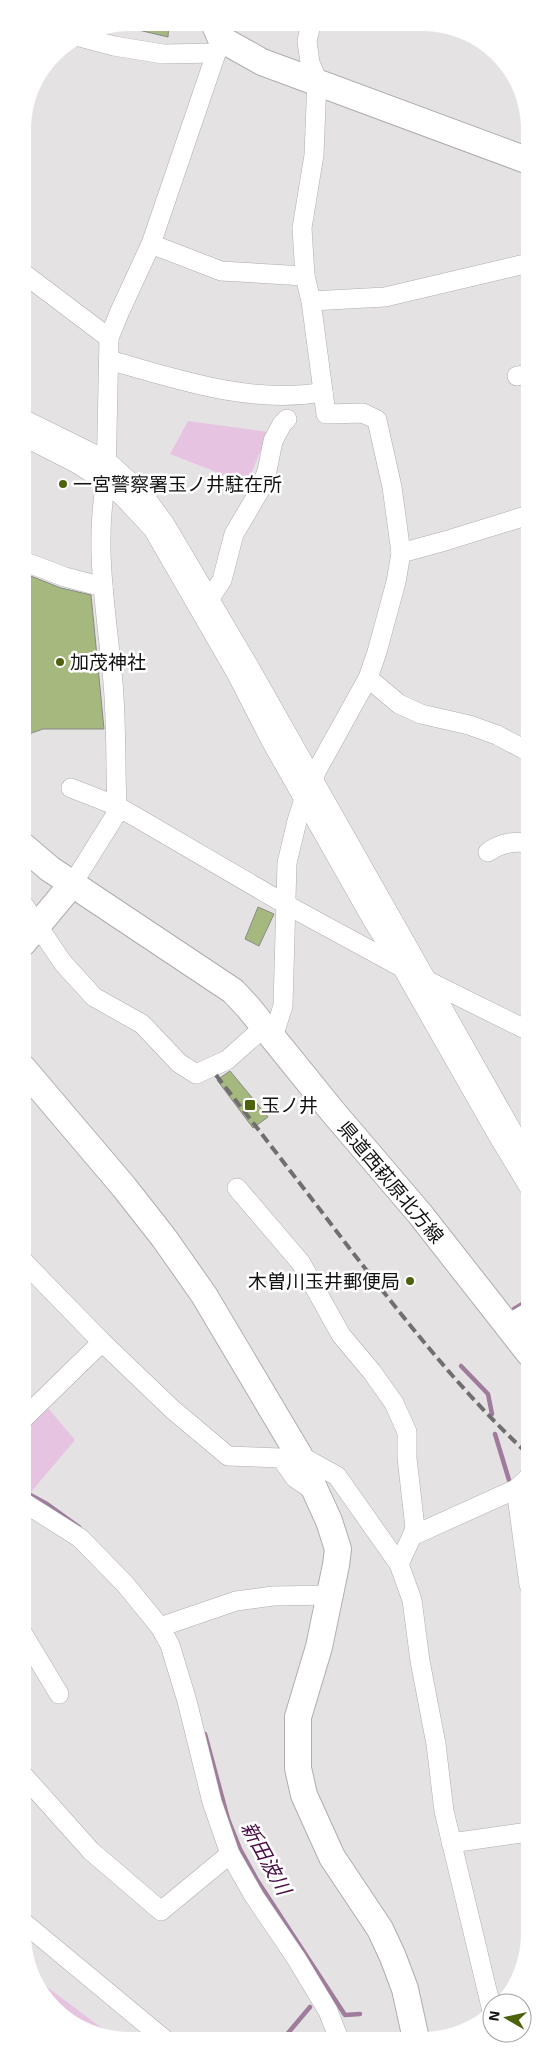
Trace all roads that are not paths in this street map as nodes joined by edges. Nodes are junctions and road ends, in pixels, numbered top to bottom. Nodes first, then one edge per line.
1 (309, 31) edge
2 (217, 38) edge
3 (91, 39) edge
4 (317, 82) junction
5 (521, 158) edge
6 (151, 244) junction
7 (521, 265) edge
8 (305, 276) junction
9 (31, 279) edge
10 (311, 301) junction
11 (109, 338) junction
12 (109, 360) junction
13 (323, 392) junction
14 (287, 419) dead end
15 (31, 423) edge
16 (31, 440) edge
17 (106, 460) junction
18 (106, 482) junction
19 (521, 518) edge
20 (401, 553) junction
21 (31, 564) edge
22 (103, 587) junction
23 (210, 598) junction
24 (368, 678) junction
25 (521, 748) edge
26 (312, 780) junction
27 (71, 788) dead end
28 (304, 799) junction
29 (117, 806) junction
30 (521, 842) edge
31 (488, 852) dead end
32 (31, 853) edge
33 (73, 883) junction
34 (285, 904) junction
35 (31, 933) edge
36 (31, 935) edge
37 (403, 969) junction
38 (428, 981) junction
39 (521, 1027) edge
40 (268, 1032) junction
41 (31, 1077) edge
42 (521, 1145) edge
43 (521, 1174) edge
44 (237, 1188) dead end
45 (31, 1269) edge
46 (518, 1319) edge
47 (102, 1342) junction
48 (31, 1411) edge
49 (299, 1455) junction
50 (521, 1484) edge
51 (315, 1491) junction
52 (31, 1507) edge
53 (412, 1536) junction
54 (399, 1564) junction
55 (330, 1594) junction
56 (160, 1627) junction
57 (31, 1647) edge
58 (59, 1694) dead end
59 (31, 1783) edge
60 (521, 1833) edge
61 (451, 1843) junction
62 (230, 1854) junction
63 (31, 1928) edge
64 (487, 1993) edge
65 (156, 2032) edge
66 (336, 2032) edge
67 (414, 2032) edge

1 - 4 street
2 - 3 street
2 - 4 street
2 - 6 street
4 - 5 street
4 - 8 street
6 - 8 street
6 - 11 street
7 - 10 street
8 - 10 street
9 - 11 street
10 - 13 street
11 - 12 street
12 - 13 street
12 - 17 street
13 - 20 street
14 - 23 street
15 - 17 street
16 - 18 street
17 - 18 street
17 - 23 street
18 - 22 street
18 - 28 street
19 - 20 street
20 - 24 street
21 - 22 street
22 - 29 street
23 - 26 street
24 - 25 street
24 - 26 street
26 - 28 street
26 - 38 street
27 - 29 street
28 - 34 street
28 - 37 street
29 - 33 street
29 - 34 street
30 - 31 street
32 - 33 street, 県道西萩原北方線
33 - 35 street
33 - 40 street, 県道西萩原北方線
34 - 37 street
34 - 40 street
36 - 40 street
37 - 38 street
37 - 43 street
38 - 39 street
38 - 42 street
40 - 46 street, 県道西萩原北方線
41 - 49 street
44 - 53 street
45 - 47 street
47 - 48 street
47 - 51 street
49 - 51 street
49 - 54 street
50 - 53 street
51 - 55 street
52 - 56 street
53 - 54 street
54 - 61 street
55 - 56 street
55 - 67 street
56 - 62 street
57 - 58 street
59 - 62 street
60 - 61 street
61 - 64 street
62 - 66 street
63 - 65 street

